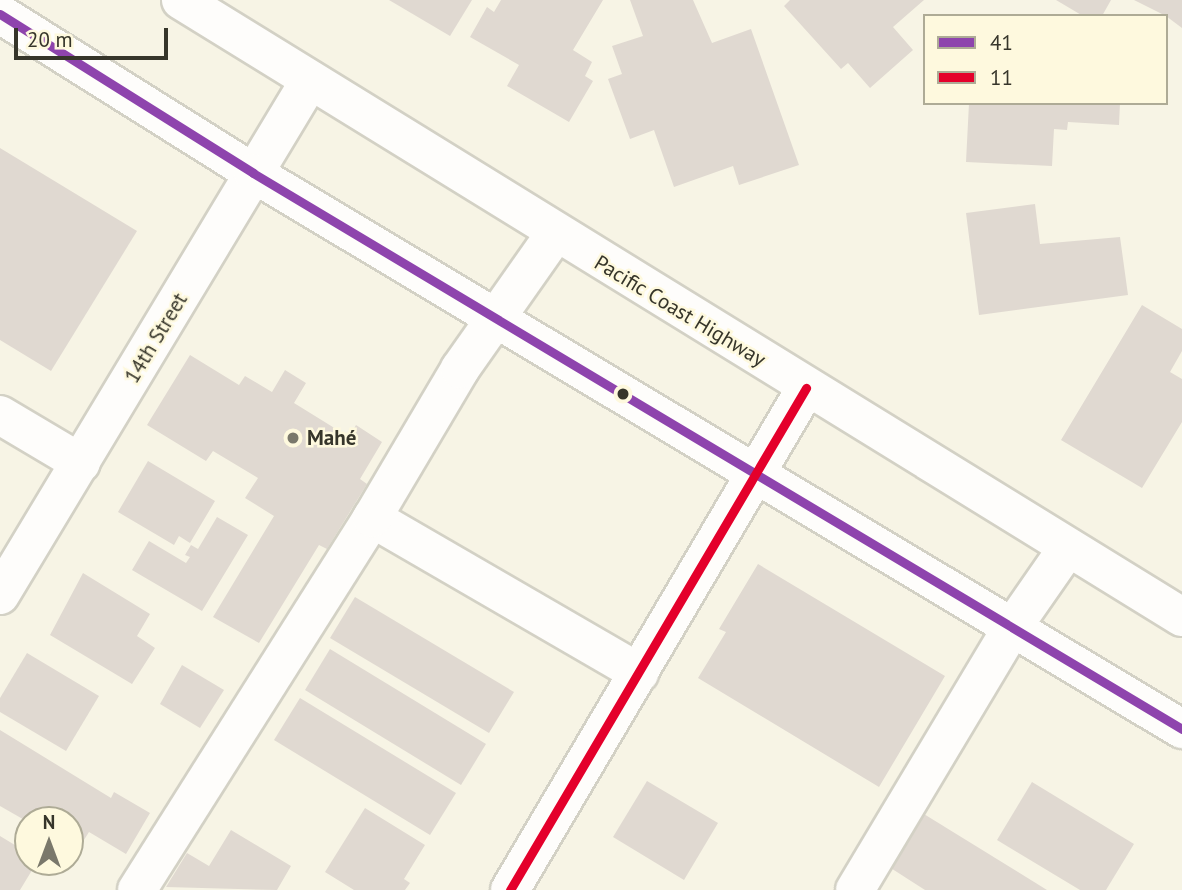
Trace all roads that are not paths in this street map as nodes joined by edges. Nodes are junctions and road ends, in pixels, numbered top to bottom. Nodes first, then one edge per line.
1 (4, 0) edge
2 (181, 0) edge
3 (0, 6) edge
4 (0, 14) edge
5 (310, 80) junction
6 (253, 173) junction
7 (555, 234) junction
8 (497, 317) junction
9 (806, 388) junction
10 (0, 415) edge
11 (81, 463) junction
12 (759, 472) junction
13 (372, 518) junction
14 (1067, 549) junction
15 (0, 595) edge
16 (1182, 617) edge
17 (1012, 628) junction
18 (639, 673) junction
19 (1182, 729) edge
20 (137, 890) edge
21 (510, 890) edge
22 (855, 890) edge

1 - 3 main road
2 - 5 main road, Pacific Coast Highway
4 - 6 main road
5 - 6 main road, 14th Street
5 - 7 main road, Pacific Coast Highway
6 - 8 main road
6 - 11 main road, 14th Street
7 - 8 main road
7 - 9 main road, Pacific Coast Highway
8 - 12 main road
8 - 13 main road
9 - 12 main road
9 - 14 main road, Pacific Coast Highway
10 - 11 main road
11 - 15 main road, 14th Street
12 - 17 main road
12 - 18 main road
13 - 18 main road
13 - 20 main road
14 - 16 main road, Pacific Coast Highway
14 - 17 main road
17 - 19 main road
17 - 22 main road
18 - 21 main road

